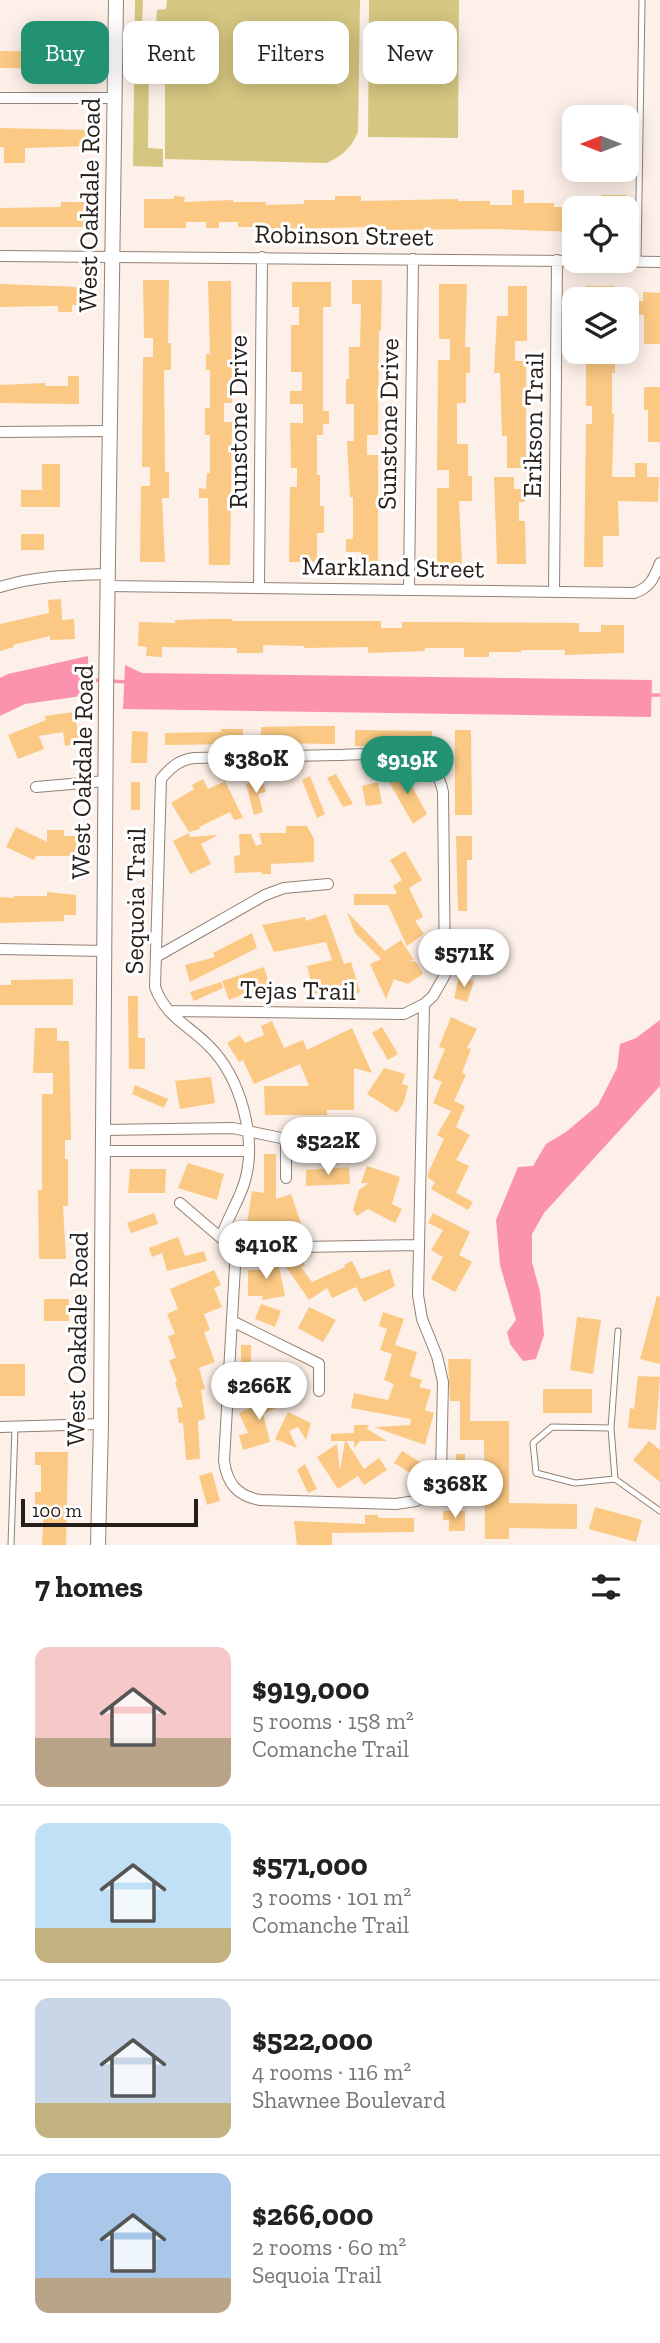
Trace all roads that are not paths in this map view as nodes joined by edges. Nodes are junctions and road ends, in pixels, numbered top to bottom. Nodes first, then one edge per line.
1 (116, 0) edge
2 (642, 0) edge
3 (0, 98) edge
4 (114, 98) junction
5 (113, 255) junction
6 (0, 256) edge
7 (262, 257) junction
8 (413, 259) junction
9 (557, 260) junction
10 (562, 260) edge
11 (639, 261) joint
12 (660, 262) edge
13 (110, 431) junction
14 (0, 432) edge
15 (660, 563) edge
16 (109, 580) junction
17 (0, 587) edge
18 (259, 588) junction
19 (409, 589) junction
20 (554, 591) junction
21 (106, 781) junction
22 (36, 787) dead end
23 (328, 884) dead end
24 (0, 949) edge
25 (105, 951) junction
26 (156, 957) junction
27 (424, 1004) junction
28 (169, 1011) junction
29 (103, 1130) junction
30 (246, 1130) junction
31 (104, 1151) junction
32 (248, 1151) junction
33 (286, 1178) dead end
34 (180, 1203) dead end
35 (221, 1238) junction
36 (419, 1245) junction
37 (236, 1248) junction
38 (232, 1321) junction
39 (618, 1331) dead end
40 (319, 1391) dead end
41 (101, 1424) junction
42 (0, 1427) edge
43 (15, 1427) junction
44 (611, 1428) junction
45 (615, 1479) junction
46 (660, 1511) edge
47 (11, 1545) edge
48 (98, 1545) edge

1 - 4 street, West Oakdale Road
2 - 11 lane
3 - 4 street
4 - 5 street, West Oakdale Road
5 - 6 street, Robinson Street
5 - 7 street, Robinson Street
5 - 13 street, West Oakdale Road
7 - 8 street, Robinson Street
7 - 18 street, Runstone Drive
8 - 9 street, Robinson Street
8 - 19 street, Sunstone Drive
9 - 10 street, Robinson Street
9 - 20 street, Erikson Trail
11 - 12 street
13 - 14 street
13 - 16 street, West Oakdale Road
15 - 20 street, Markland Street
16 - 17 street, Markland Street
16 - 18 street, Markland Street
16 - 21 street, West Oakdale Road
18 - 19 street, Markland Street
19 - 20 street, Markland Street
21 - 22 street
21 - 25 street, West Oakdale Road
23 - 26 street
24 - 25 street
25 - 29 street, West Oakdale Road
26 - 27 street, Sequoia Trail
26 - 28 street, Sequoia Trail
27 - 28 street, Tejas Trail
27 - 36 street
28 - 30 street, Sequoia Trail
29 - 30 street
29 - 31 street, West Oakdale Road
30 - 32 street, Sequoia Trail
30 - 33 street
31 - 32 street
31 - 41 street, West Oakdale Road
32 - 35 street, Sequoia Trail
34 - 35 street
35 - 37 street
36 - 37 street
36 - 38 street
37 - 38 street
38 - 40 street
39 - 44 lane
41 - 43 street
41 - 48 street, West Oakdale Road
42 - 43 street
43 - 47 lane
44 - 45 lane
44 - 45 lane
45 - 46 lane

